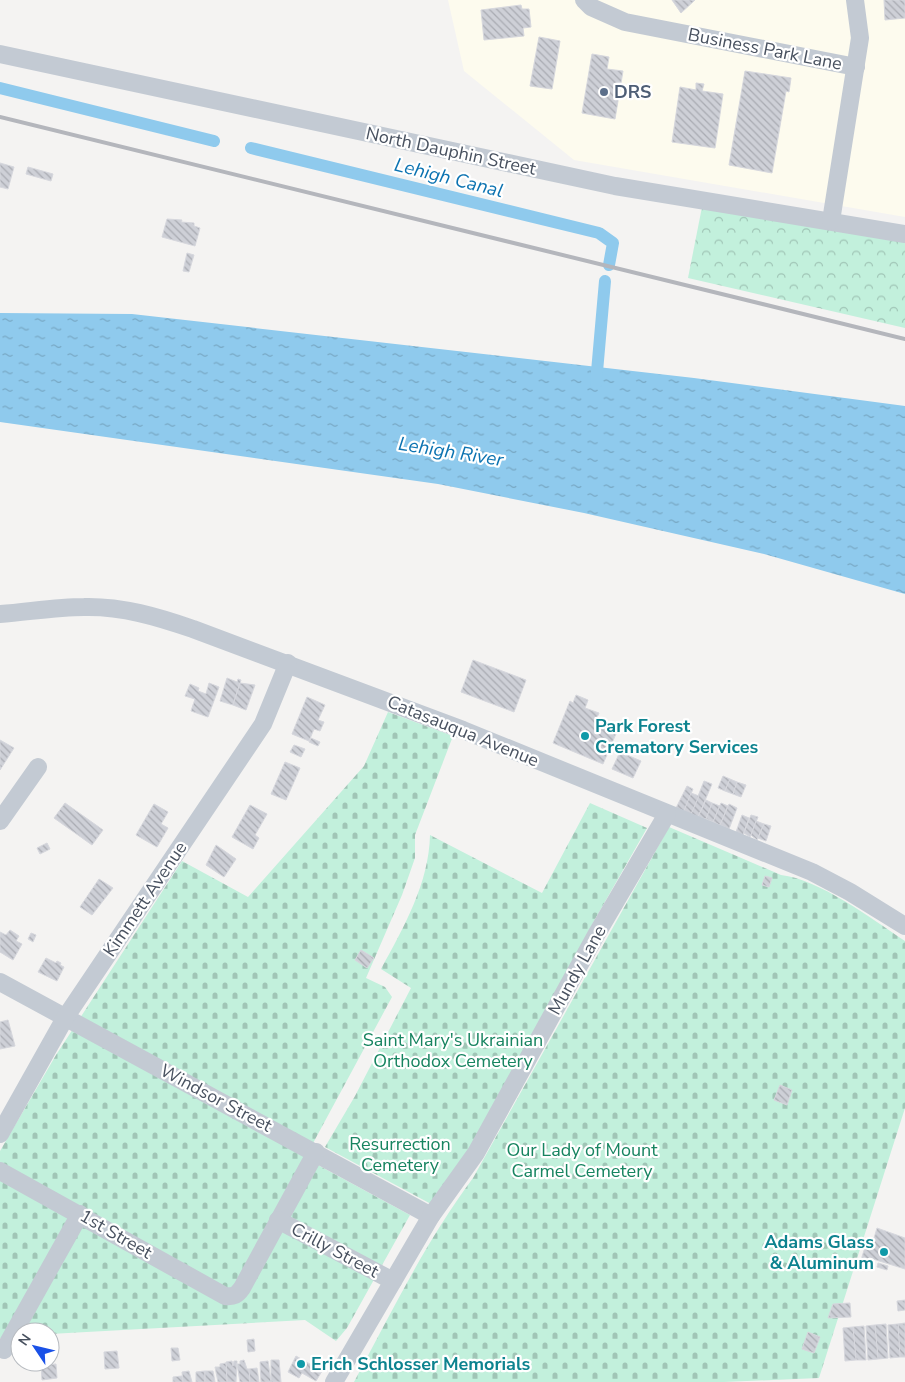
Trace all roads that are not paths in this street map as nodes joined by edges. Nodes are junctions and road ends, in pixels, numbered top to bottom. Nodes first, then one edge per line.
1 (584, 0) edge
2 (855, 0) edge
3 (0, 54) edge
4 (856, 67) junction
5 (830, 221) junction
6 (905, 234) edge
7 (0, 614) edge
8 (288, 664) junction
9 (38, 767) dead end
10 (667, 814) junction
11 (0, 821) edge
12 (905, 926) edge
13 (0, 982) edge
14 (65, 1018) junction
15 (0, 1134) edge
16 (316, 1152) junction
17 (0, 1171) edge
18 (80, 1214) junction
19 (431, 1216) junction
20 (278, 1220) junction
21 (393, 1281) junction
22 (231, 1297) joint
23 (4, 1350) dead end
24 (334, 1382) edge

1 - 4 street, Business Park Lane
2 - 4 street
3 - 5 street, North Dauphin Street
4 - 5 street, Business Park Lane
5 - 6 street, North Dauphin Street
7 - 8 street, Catasauqua Avenue
8 - 10 street, Catasauqua Avenue
8 - 14 street, Kimmett Avenue
9 - 11 street
10 - 12 street, Catasauqua Avenue
10 - 19 street, Mundy Lane
13 - 14 street, Windsor Street
14 - 15 street, Kimmett Avenue
14 - 16 street, Windsor Street
16 - 19 street, Windsor Street
16 - 20 street, Crilly Street
17 - 18 street, 1st Street
18 - 22 street, 1st Street
18 - 23 street
19 - 21 street, Mundy Lane
20 - 21 street, Crilly Street
20 - 22 street, Crilly Street
21 - 24 street, Mundy Lane

